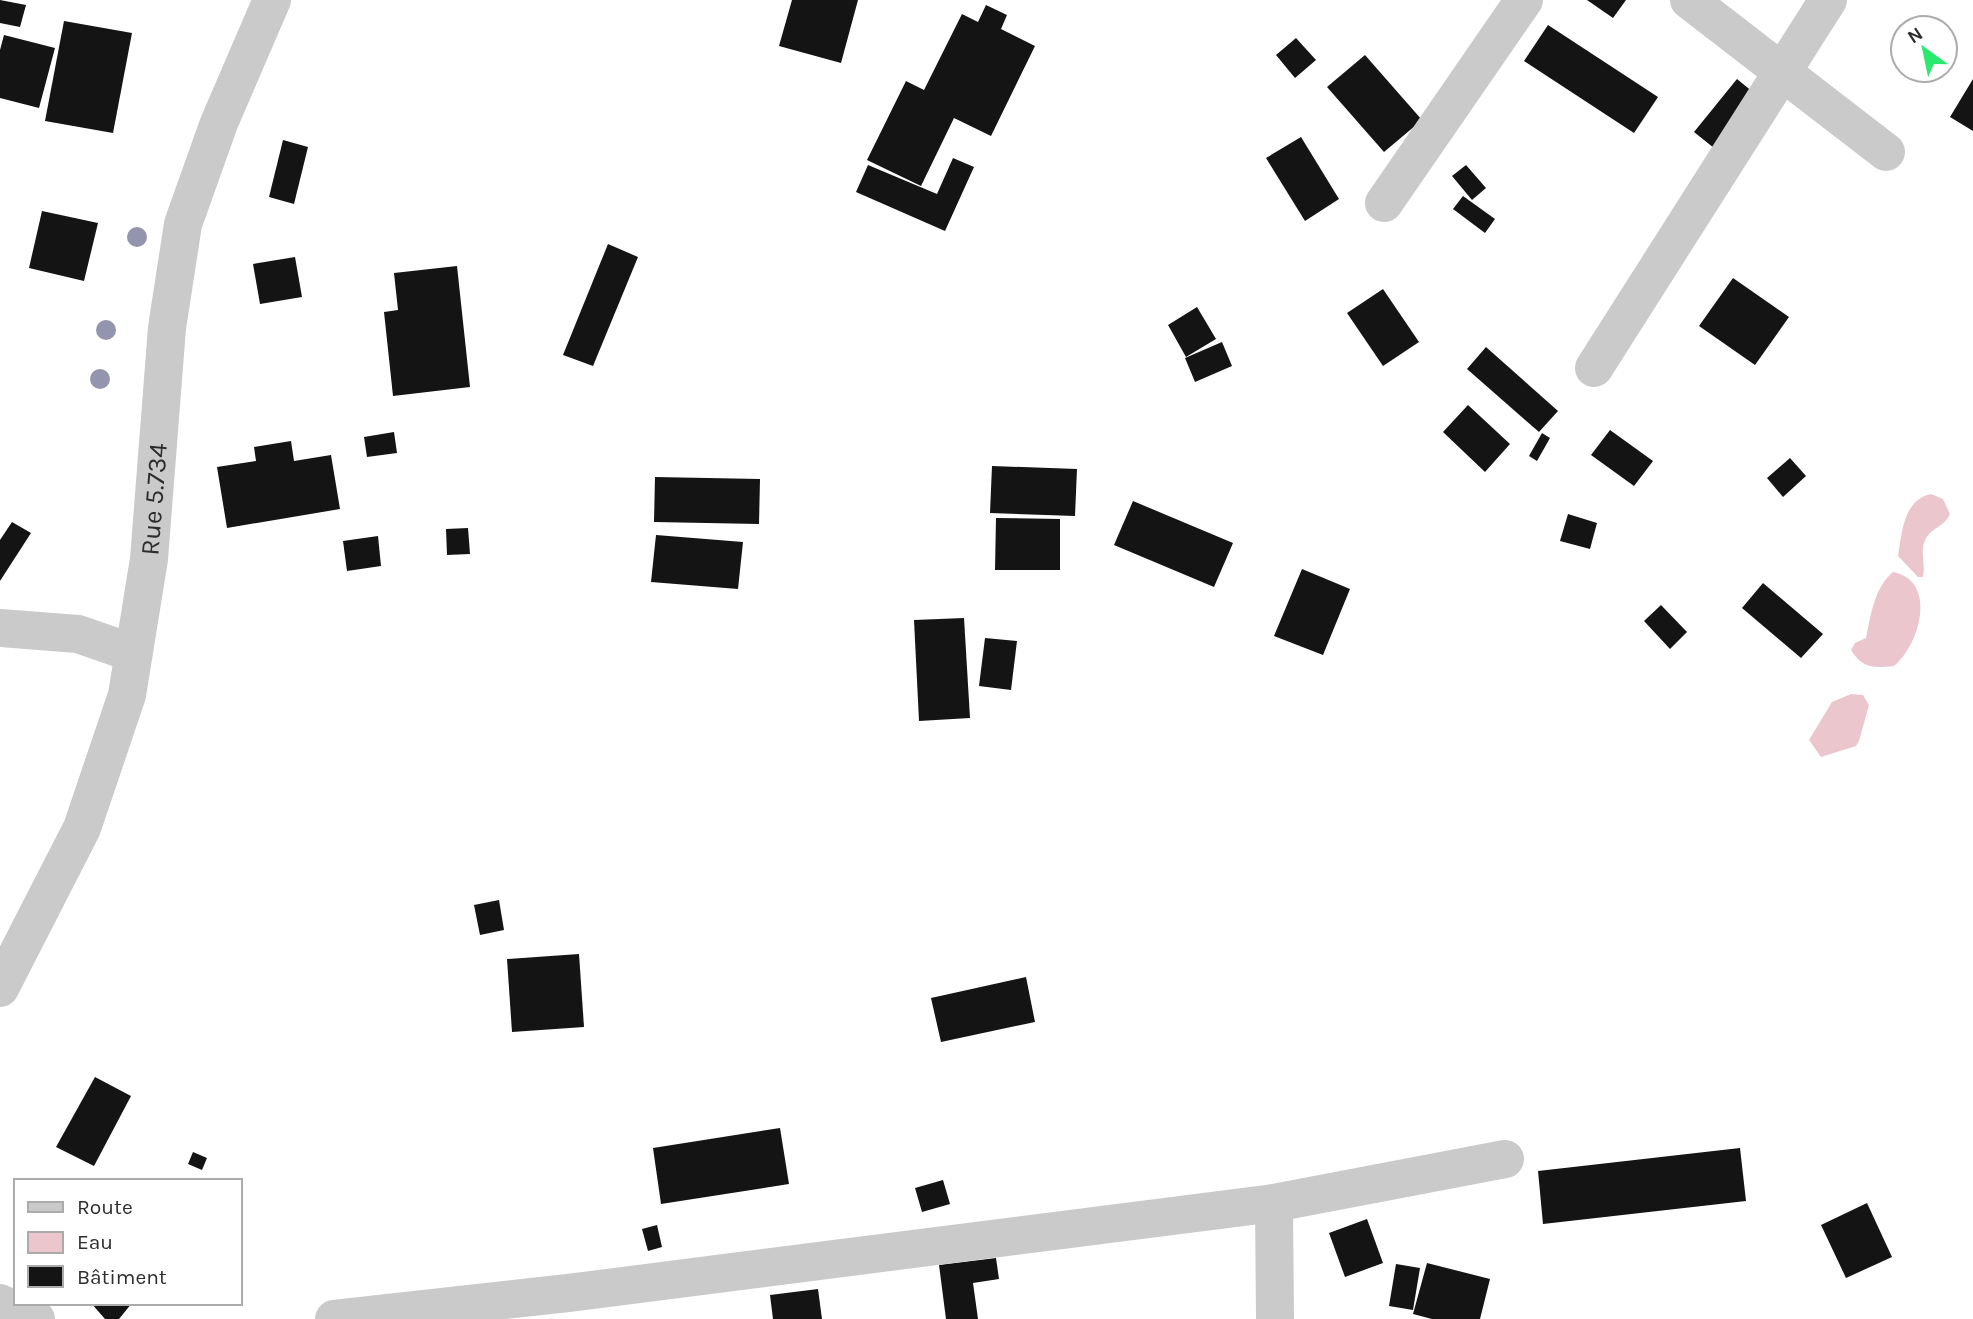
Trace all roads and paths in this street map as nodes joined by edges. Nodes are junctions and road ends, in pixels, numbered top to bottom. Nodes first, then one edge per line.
1 (271, 0) edge
2 (1524, 0) edge
3 (1689, 0) edge
4 (1828, 0) edge
5 (1782, 71) junction
6 (1886, 152) dead end
7 (1384, 204) dead end
8 (1594, 368) dead end
9 (0, 628) edge
10 (133, 653) junction
11 (0, 988) edge
12 (1505, 1159) dead end
13 (1274, 1203) junction
14 (0, 1304) edge
15 (570, 1306) edge
16 (36, 1319) edge
17 (334, 1319) edge
18 (1275, 1319) edge

1 - 10 street, Rue 5.734
2 - 7 street
3 - 5 street
4 - 5 street
5 - 6 street
5 - 8 street
9 - 10 street
10 - 11 street, Rue 5.734
12 - 13 street
13 - 15 street
13 - 18 street
14 - 16 street
15 - 17 street

